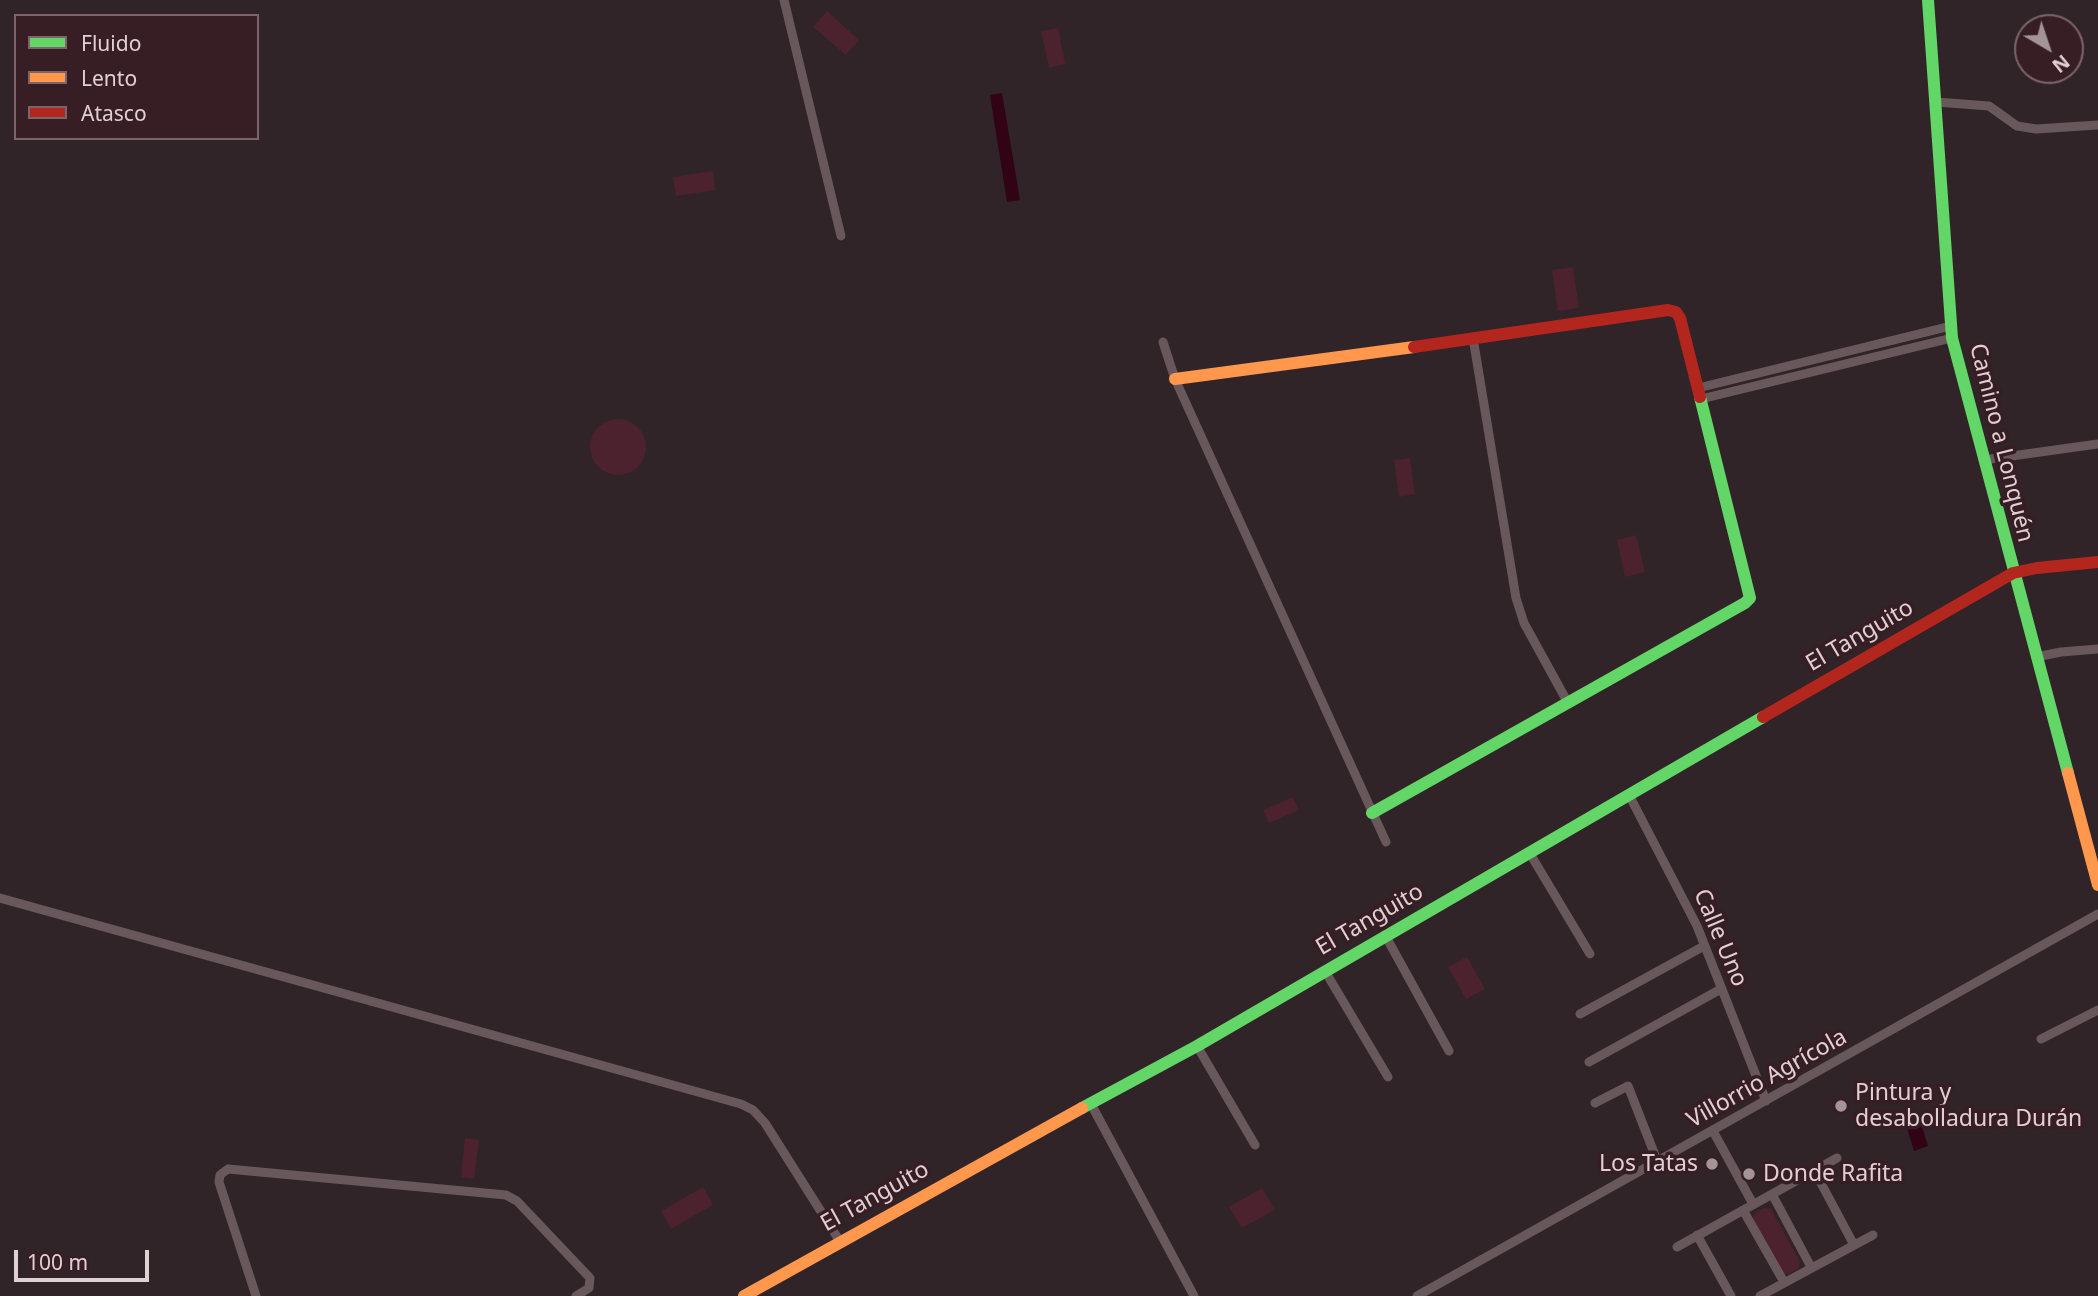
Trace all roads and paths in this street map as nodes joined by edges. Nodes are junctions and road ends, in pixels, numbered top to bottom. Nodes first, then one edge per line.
1 (784, 0) edge
2 (1928, 0) edge
3 (1936, 102) junction
4 (2098, 125) edge
5 (841, 236) dead end
6 (1952, 332) junction
7 (1473, 338) junction
8 (1163, 342) dead end
9 (1175, 379) junction
10 (1700, 394) junction
11 (2098, 444) edge
12 (1983, 460) junction
13 (2098, 562) edge
14 (2013, 573) junction
15 (2098, 649) edge
16 (2036, 657) junction
17 (1568, 703) junction
18 (1629, 795) junction
19 (1372, 813) junction
20 (1386, 842) dead end
21 (1529, 852) junction
22 (2098, 885) edge
23 (0, 898) edge
24 (2098, 914) edge
25 (1385, 935) junction
26 (1704, 946) junction
27 (1590, 954) dead end
28 (1325, 971) junction
29 (1721, 989) junction
30 (2098, 1010) edge
31 (1580, 1014) dead end
32 (2041, 1039) dead end
33 (1197, 1046) junction
34 (1449, 1051) dead end
35 (1589, 1062) dead end
36 (1388, 1077) dead end
37 (1766, 1101) junction
38 (1595, 1103) dead end
39 (1091, 1104) junction
40 (1713, 1131) junction
41 (1255, 1145) dead end
42 (1837, 1158) dead end
43 (1658, 1163) junction
44 (1814, 1170) junction
45 (1772, 1194) junction
46 (1753, 1204) junction
47 (1743, 1210) junction
48 (1873, 1234) dead end
49 (1697, 1235) junction
50 (839, 1240) junction
51 (1854, 1245) junction
52 (1677, 1247) dead end
53 (1811, 1267) junction
54 (1784, 1282) junction
55 (256, 1296) edge
56 (576, 1296) edge
57 (744, 1296) edge
58 (1194, 1296) edge
59 (1417, 1296) edge
60 (1731, 1296) edge
61 (1760, 1296) edge

1 - 5 street
2 - 3 street, Camino a Lonquén
3 - 4 street
3 - 6 street, Camino a Lonquén
6 - 10 street
6 - 12 street, Camino a Lonquén
7 - 9 street
7 - 10 street
7 - 17 street
8 - 9 street
9 - 19 street
10 - 17 street
11 - 12 street
12 - 14 street, Camino a Lonquén
13 - 14 street
14 - 16 street, Camino a Lonquén
14 - 18 street, El Tanguito
15 - 16 street
16 - 22 street, Camino a Lonquén
17 - 19 street
18 - 21 street, El Tanguito
18 - 26 street, Calle Uno
19 - 20 street
21 - 25 street, El Tanguito
21 - 27 street
23 - 50 street
24 - 37 street, Villorrio Agrícola
25 - 28 street, El Tanguito
25 - 34 street
26 - 29 street, Calle Uno
26 - 31 street
28 - 33 street, El Tanguito
28 - 36 street
29 - 35 street
29 - 37 street, Calle Uno
30 - 32 street
33 - 39 street, El Tanguito
33 - 41 street
37 - 40 street, Villorrio Agrícola
38 - 43 street
39 - 50 street, El Tanguito
39 - 58 street
40 - 43 street, Villorrio Agrícola
40 - 46 street
42 - 44 street
43 - 59 street, Villorrio Agrícola
44 - 45 street
44 - 51 street
45 - 46 street
45 - 53 street
46 - 47 street
47 - 49 street
47 - 54 street
48 - 51 street
49 - 52 street
49 - 60 street
50 - 57 street, El Tanguito
51 - 53 street
53 - 54 street
54 - 61 street
55 - 56 street

